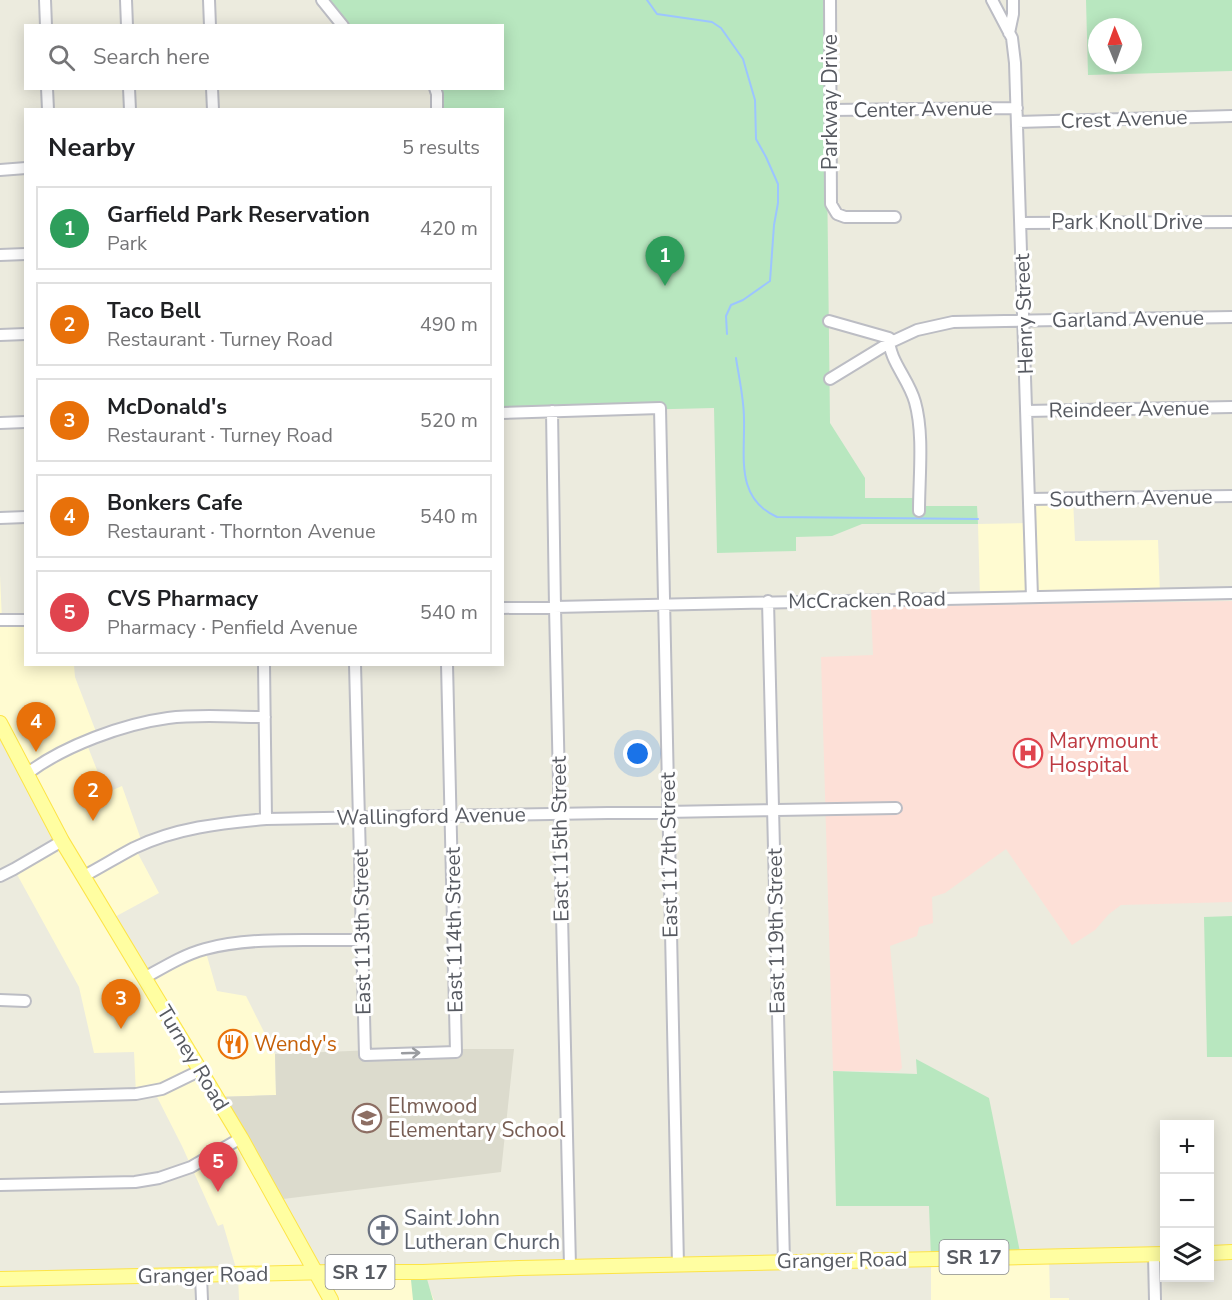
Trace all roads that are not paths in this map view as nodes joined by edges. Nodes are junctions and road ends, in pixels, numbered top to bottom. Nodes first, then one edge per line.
1 (45, 0) edge
2 (126, 0) edge
3 (208, 0) edge
4 (322, 0) edge
5 (830, 0) edge
6 (1013, 0) edge
7 (997, 1) edge
8 (46, 24) edge
9 (127, 24) edge
10 (210, 24) edge
11 (341, 24) edge
12 (1009, 33) junction
13 (47, 90) edge
14 (129, 90) edge
15 (212, 90) edge
16 (436, 90) edge
17 (48, 108) edge
18 (130, 108) edge
19 (213, 108) edge
20 (438, 108) edge
21 (1017, 108) junction
22 (830, 110) junction
23 (1232, 116) edge
24 (1017, 122) junction
25 (24, 168) edge
26 (0, 170) edge
27 (895, 218) dead end
28 (1232, 222) edge
29 (1021, 223) junction
30 (24, 254) edge
31 (0, 255) edge
32 (1232, 317) edge
33 (1024, 320) junction
34 (829, 321) dead end
35 (24, 334) edge
36 (0, 335) edge
37 (889, 344) junction
38 (830, 379) dead end
39 (1232, 407) edge
40 (552, 411) junction
41 (1026, 411) junction
42 (504, 413) edge
43 (24, 422) edge
44 (0, 423) edge
45 (1232, 496) edge
46 (1029, 499) junction
47 (919, 510) dead end
48 (24, 517) edge
49 (0, 518) edge
50 (1232, 592) edge
51 (1032, 597) junction
52 (768, 601) junction
53 (664, 603) junction
54 (555, 607) junction
55 (504, 608) edge
56 (0, 620) edge
57 (24, 620) edge
58 (264, 666) edge
59 (356, 666) edge
60 (447, 666) edge
61 (265, 717) junction
62 (2, 732) edge
63 (28, 773) junction
64 (896, 808) dead end
65 (773, 811) junction
66 (560, 813) junction
67 (669, 813) junction
68 (451, 816) junction
69 (359, 817) junction
70 (266, 819) junction
71 (62, 841) junction
72 (0, 876) edge
73 (84, 876) junction
74 (363, 940) junction
75 (146, 977) junction
76 (0, 1000) edge
77 (25, 1001) dead end
78 (365, 1055) joint
79 (199, 1071) junction
80 (0, 1098) edge
81 (241, 1138) junction
82 (0, 1185) edge
83 (1232, 1252) edge
84 (1214, 1253) edge
85 (1160, 1254) edge
86 (784, 1262) junction
87 (678, 1265) junction
88 (570, 1267) junction
89 (315, 1272) junction
90 (201, 1276) junction
91 (0, 1279) edge
92 (202, 1300) edge
93 (331, 1300) edge
94 (1155, 1300) edge

1 - 8 street
2 - 9 street
3 - 10 street
4 - 11 street
5 - 22 street, Parkway Drive
6 - 12 street, Henry Street
7 - 12 street, Henry Street
12 - 21 street, Henry Street
13 - 17 street
14 - 18 street
15 - 19 street
16 - 20 street
21 - 22 street, Center Avenue
21 - 24 street, Henry Street
22 - 27 street, Parkway Drive
23 - 24 street, Crest Avenue
24 - 29 street, Henry Street
25 - 26 street
28 - 29 street, Park Knoll Drive
29 - 33 street, Henry Street
30 - 31 street
32 - 33 street, Garland Avenue
33 - 37 street, Garland Avenue
33 - 41 street, Henry Street
34 - 37 street
35 - 36 street
37 - 38 street, Garland Avenue
37 - 47 street
39 - 41 street, Reindeer Avenue
40 - 42 street
40 - 53 street, East 117th Street
40 - 54 street, East 115th Street
41 - 46 street, Henry Street
43 - 44 street
45 - 46 street, Southern Avenue
46 - 51 street, Henry Street
48 - 49 street
50 - 51 street, McCracken Road
51 - 52 street, McCracken Road
52 - 53 street, McCracken Road
52 - 65 street, East 119th Street
53 - 54 street, McCracken Road
53 - 67 street, East 117th Street
54 - 55 street, McCracken Road
54 - 66 street, East 115th Street
56 - 57 street
58 - 61 street
59 - 69 street, East 113th Street
60 - 68 street, East 114th Street
61 - 63 street
61 - 70 street
62 - 63 main road, Turney Road
63 - 71 main road, Turney Road
64 - 65 street, Wallingford Avenue
65 - 67 street, Wallingford Avenue
65 - 86 street, East 119th Street
66 - 67 street, Wallingford Avenue
66 - 68 street, Wallingford Avenue
66 - 88 street, East 115th Street
67 - 87 street, East 117th Street
68 - 69 street, Wallingford Avenue
78 -> 68 street, East 114th Street
69 - 70 street, Wallingford Avenue
69 - 74 street, East 113th Street
70 - 73 street, Wallingford Avenue
71 - 72 street
71 - 73 main road, Turney Road
73 - 75 main road, Turney Road
74 - 75 street
74 - 78 street, East 113th Street
75 - 79 main road, Turney Road
76 - 77 street
79 - 80 street
79 - 81 main road, Turney Road
81 - 82 street
81 - 89 main road, Turney Road
83 - 84 main road
85 - 86 main road, Granger Road / SR 17
85 - 94 street
86 - 87 main road, Granger Road / SR 17
87 - 88 main road, Granger Road / SR 17
88 - 89 main road, Granger Road / SR 17
89 - 90 main road, Granger Road / SR 17
89 - 93 main road, Turney Road
90 - 91 main road, Granger Road / SR 17
90 - 92 street

